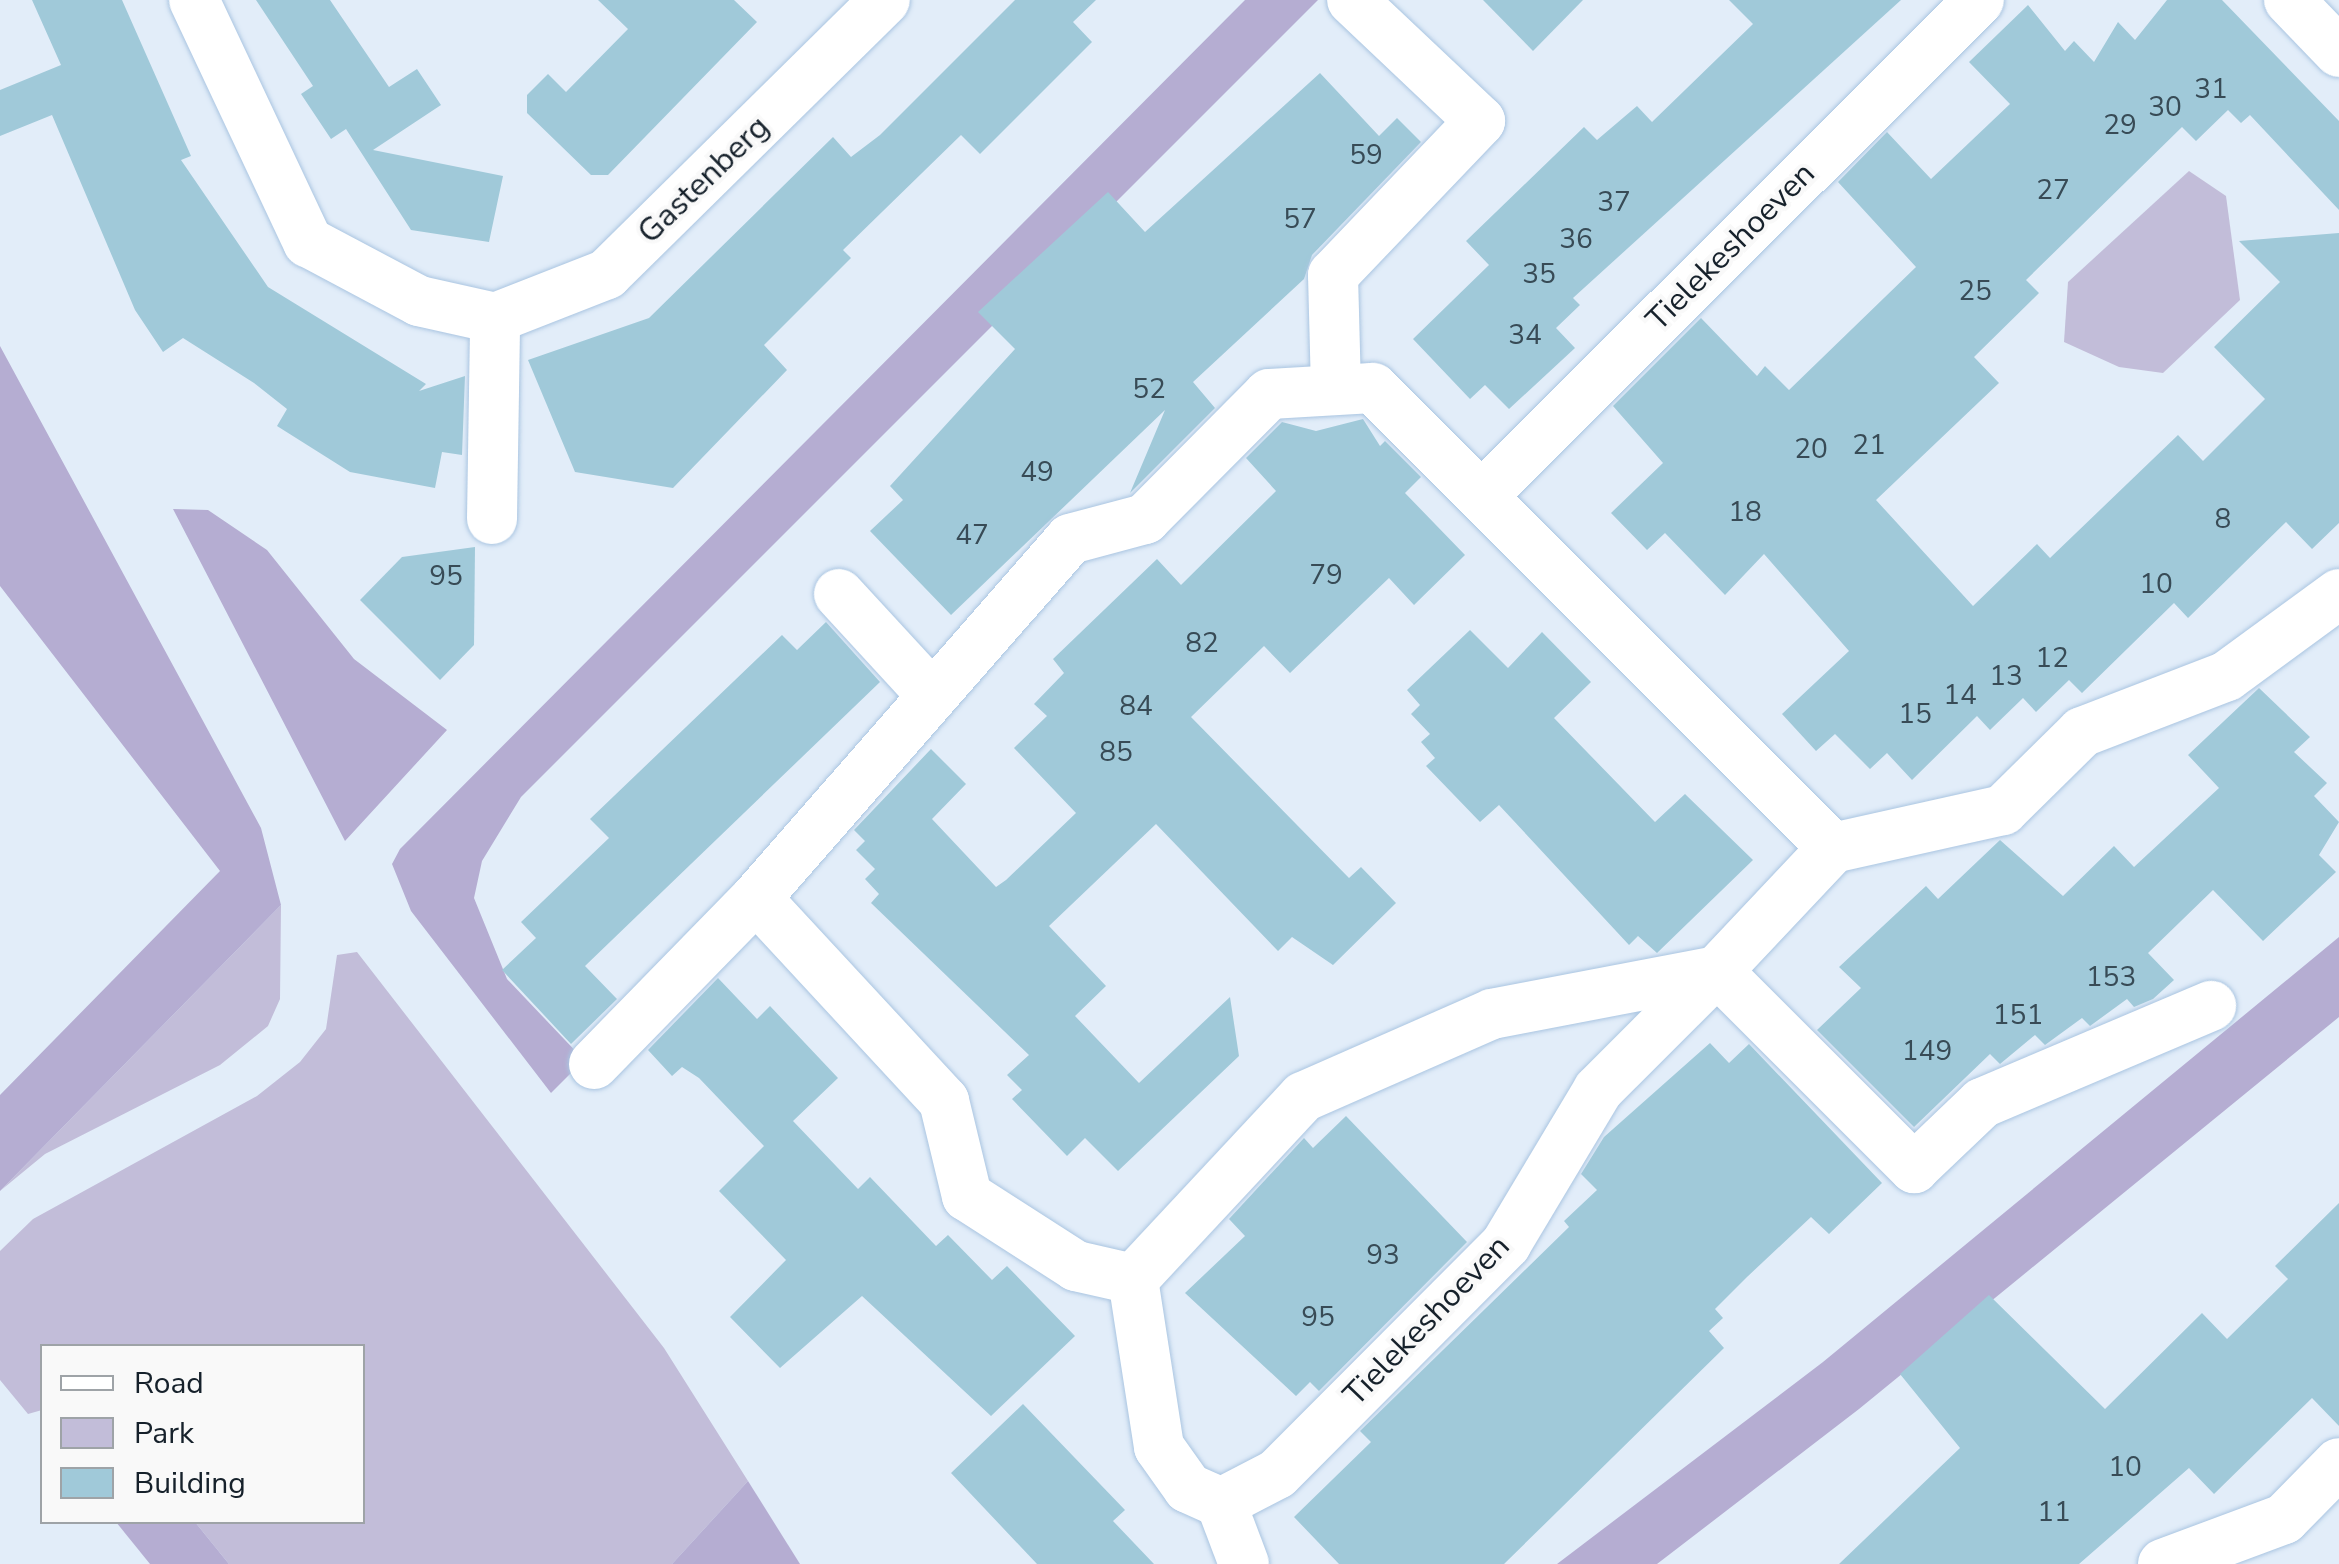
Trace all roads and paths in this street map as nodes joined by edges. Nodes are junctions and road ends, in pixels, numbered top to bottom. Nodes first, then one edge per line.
1 (194, 0) edge
2 (885, 0) edge
3 (1352, 0) edge
4 (1978, 0) edge
5 (2290, 0) edge
6 (2339, 52) edge
7 (495, 318) junction
8 (1336, 389) junction
9 (1484, 494) junction
10 (492, 519) dead end
11 (839, 594) dead end
12 (2339, 594) edge
13 (930, 693) junction
14 (1833, 848) junction
15 (756, 898) junction
16 (1717, 971) junction
17 (2211, 1006) dead end
18 (594, 1064) dead end
19 (1133, 1279) junction
20 (2339, 1463) edge
21 (1221, 1503) junction
22 (1244, 1564) edge
23 (2163, 1564) edge

1 - 7 street
2 - 7 street, Gastenberg
3 - 8 street
4 - 9 street, Tielekeshoeven
5 - 6 street
7 - 10 street
8 - 9 street
8 - 13 street
9 - 14 street
11 - 13 street
12 - 14 street
13 - 15 street
14 - 16 street, Tielekeshoeven
15 - 18 street
15 - 19 street
16 - 17 street
16 - 19 street
16 - 21 street, Tielekeshoeven
19 - 21 street
20 - 23 street
21 - 22 street

